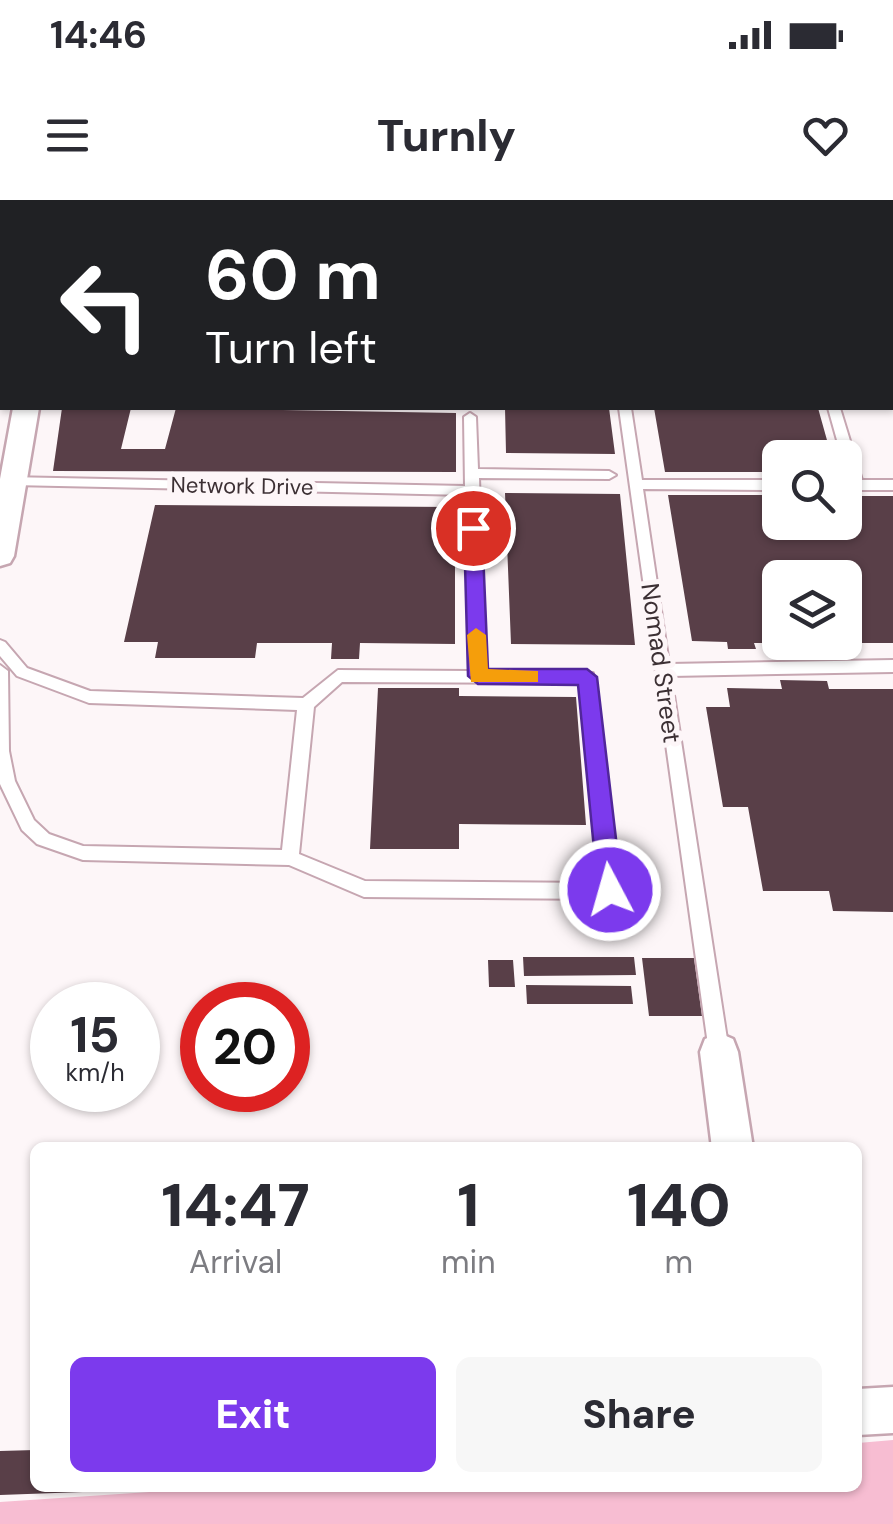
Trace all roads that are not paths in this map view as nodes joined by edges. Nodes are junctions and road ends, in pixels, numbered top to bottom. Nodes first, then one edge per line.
1 (26, 410) edge
2 (625, 410) edge
3 (834, 410) edge
4 (470, 417) dead end
5 (841, 440) edge
6 (471, 473) junction
7 (609, 475) dead end
8 (12, 480) junction
9 (635, 484) junction
10 (762, 484) edge
11 (862, 485) edge
12 (893, 486) edge
13 (471, 491) junction
14 (0, 556) edge
15 (0, 646) edge
16 (893, 666) edge
17 (664, 670) junction
18 (0, 671) edge
19 (478, 676) junction
20 (306, 704) junction
21 (290, 858) junction
22 (719, 1052) joint
23 (731, 1142) edge
24 (893, 1410) edge
25 (862, 1412) edge

1 - 8 street
2 - 9 lane, Nomad Street
3 - 5 lane
4 - 6 lane
6 - 7 lane
6 - 13 lane
8 - 13 lane, Network Drive
8 - 14 street
9 - 10 lane
9 - 17 lane, Nomad Street
11 - 12 lane
13 - 19 lane
15 - 20 lane
16 - 17 lane
17 - 22 lane, Nomad Street
18 - 21 lane
19 - 20 lane
19 - 21 lane
20 - 21 lane
22 - 23 street
24 - 25 street

